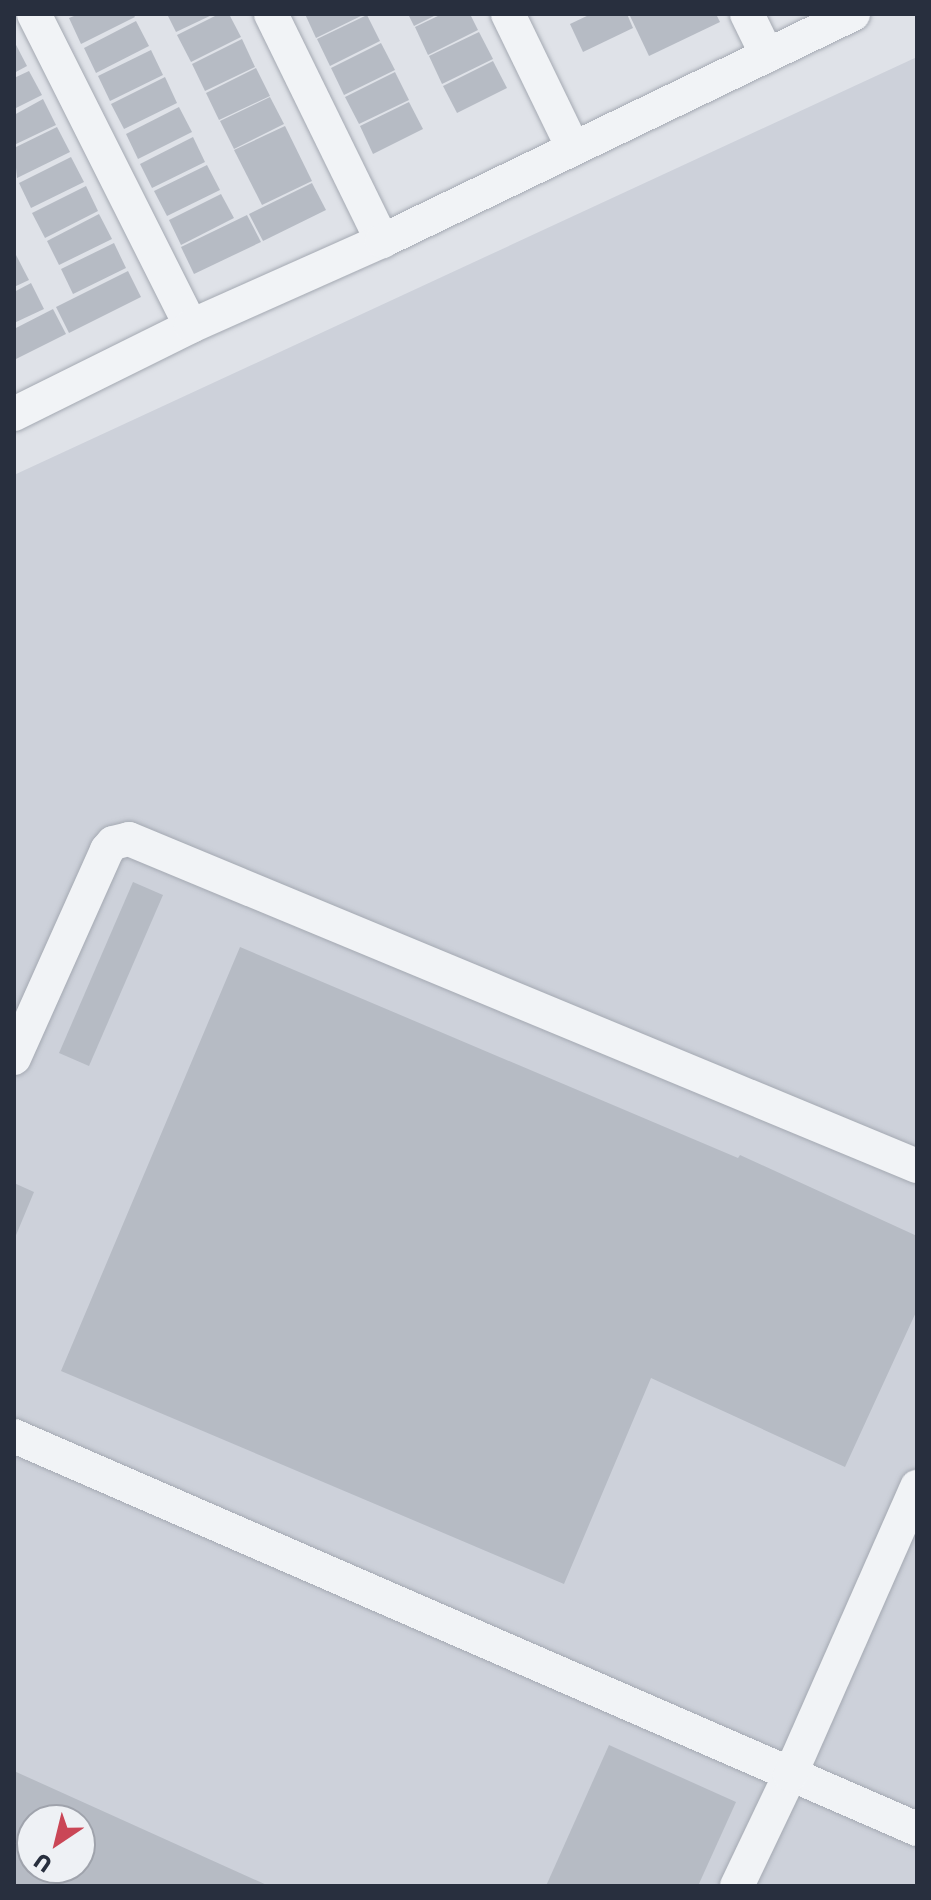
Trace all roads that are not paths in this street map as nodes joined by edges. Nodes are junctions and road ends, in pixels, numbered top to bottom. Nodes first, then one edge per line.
1 (34, 14) edge
2 (271, 14) edge
3 (508, 14) edge
4 (747, 14) edge
5 (853, 14) edge
6 (767, 55) junction
7 (573, 148) junction
8 (382, 241) junction
9 (191, 326) junction
10 (14, 414) edge
11 (14, 1058) edge
12 (917, 1166) edge
13 (14, 1436) edge
14 (917, 1487) edge
15 (790, 1775) junction
16 (917, 1829) edge
17 (737, 1886) edge

1 - 9 street
2 - 8 street
3 - 7 street
4 - 6 street
5 - 6 street
6 - 7 street
7 - 8 street
8 - 9 street
9 - 10 street
11 - 12 street
13 - 15 street
14 - 15 street
15 - 16 street
15 - 17 street

